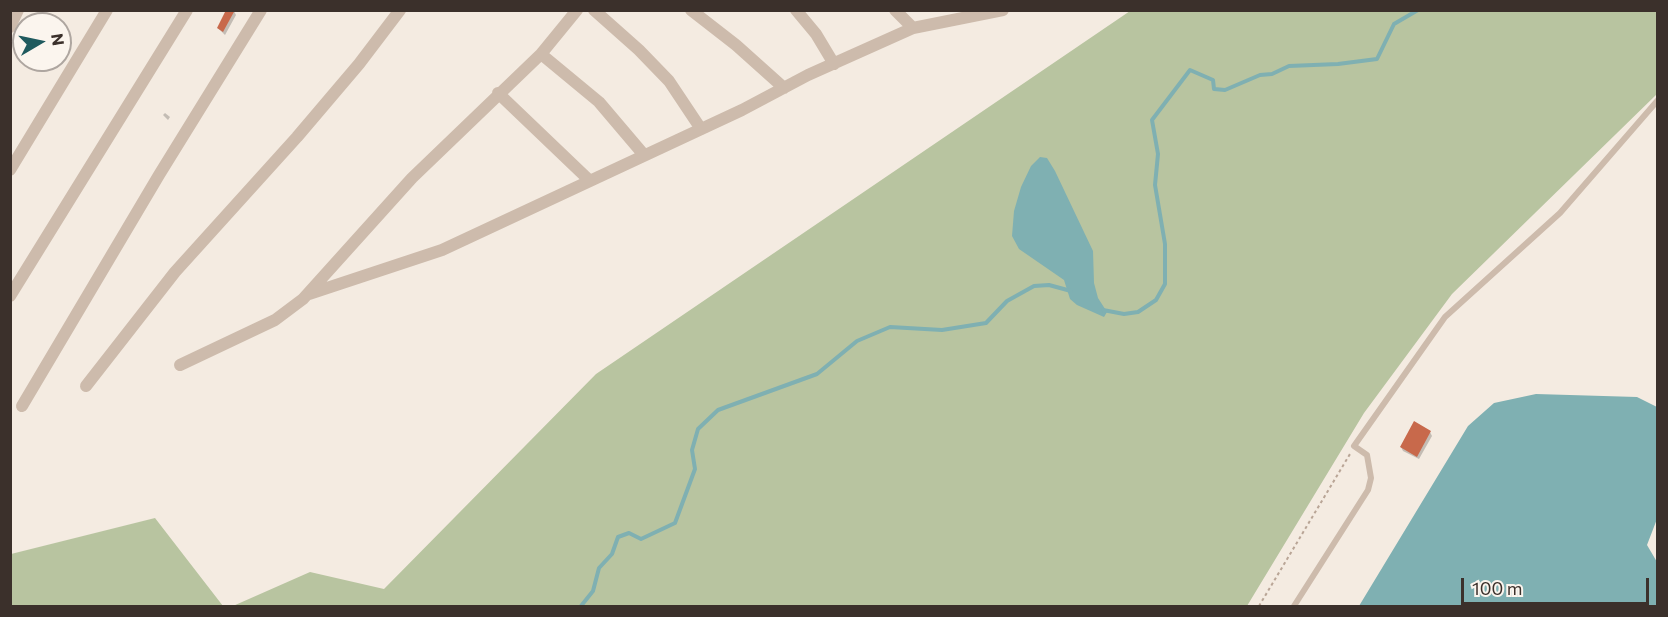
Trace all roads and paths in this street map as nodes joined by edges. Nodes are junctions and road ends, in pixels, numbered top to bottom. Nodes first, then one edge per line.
1 (18, 10) edge
2 (106, 10) edge
3 (187, 10) edge
4 (261, 10) edge
5 (400, 10) edge
6 (577, 10) edge
7 (594, 10) edge
8 (691, 10) edge
9 (796, 10) edge
10 (895, 10) edge
11 (1004, 10) edge
12 (10, 27) edge
13 (913, 28) junction
14 (541, 54) junction
15 (834, 64) junction
16 (784, 88) junction
17 (498, 93) junction
18 (1658, 100) edge
19 (701, 129) junction
20 (645, 155) junction
21 (10, 170) edge
22 (589, 180) junction
23 (309, 294) junction
24 (10, 296) edge
25 (180, 365) dead end
26 (86, 386) dead end
27 (22, 406) dead end
28 (1354, 446) junction
29 (1259, 606) edge
30 (1294, 606) edge

1 - 12 street
2 - 21 street
3 - 24 street
4 - 27 street
5 - 26 street
6 - 14 street
7 - 19 street
8 - 16 street
9 - 15 street
10 - 13 street
11 - 13 street
13 - 15 street
14 - 17 street
14 - 20 street
15 - 16 street
16 - 19 street
17 - 22 street
17 - 23 street
18 - 28 lane
19 - 20 street
20 - 22 street
22 - 23 street
23 - 25 street
28 - 29 path
28 - 30 lane

